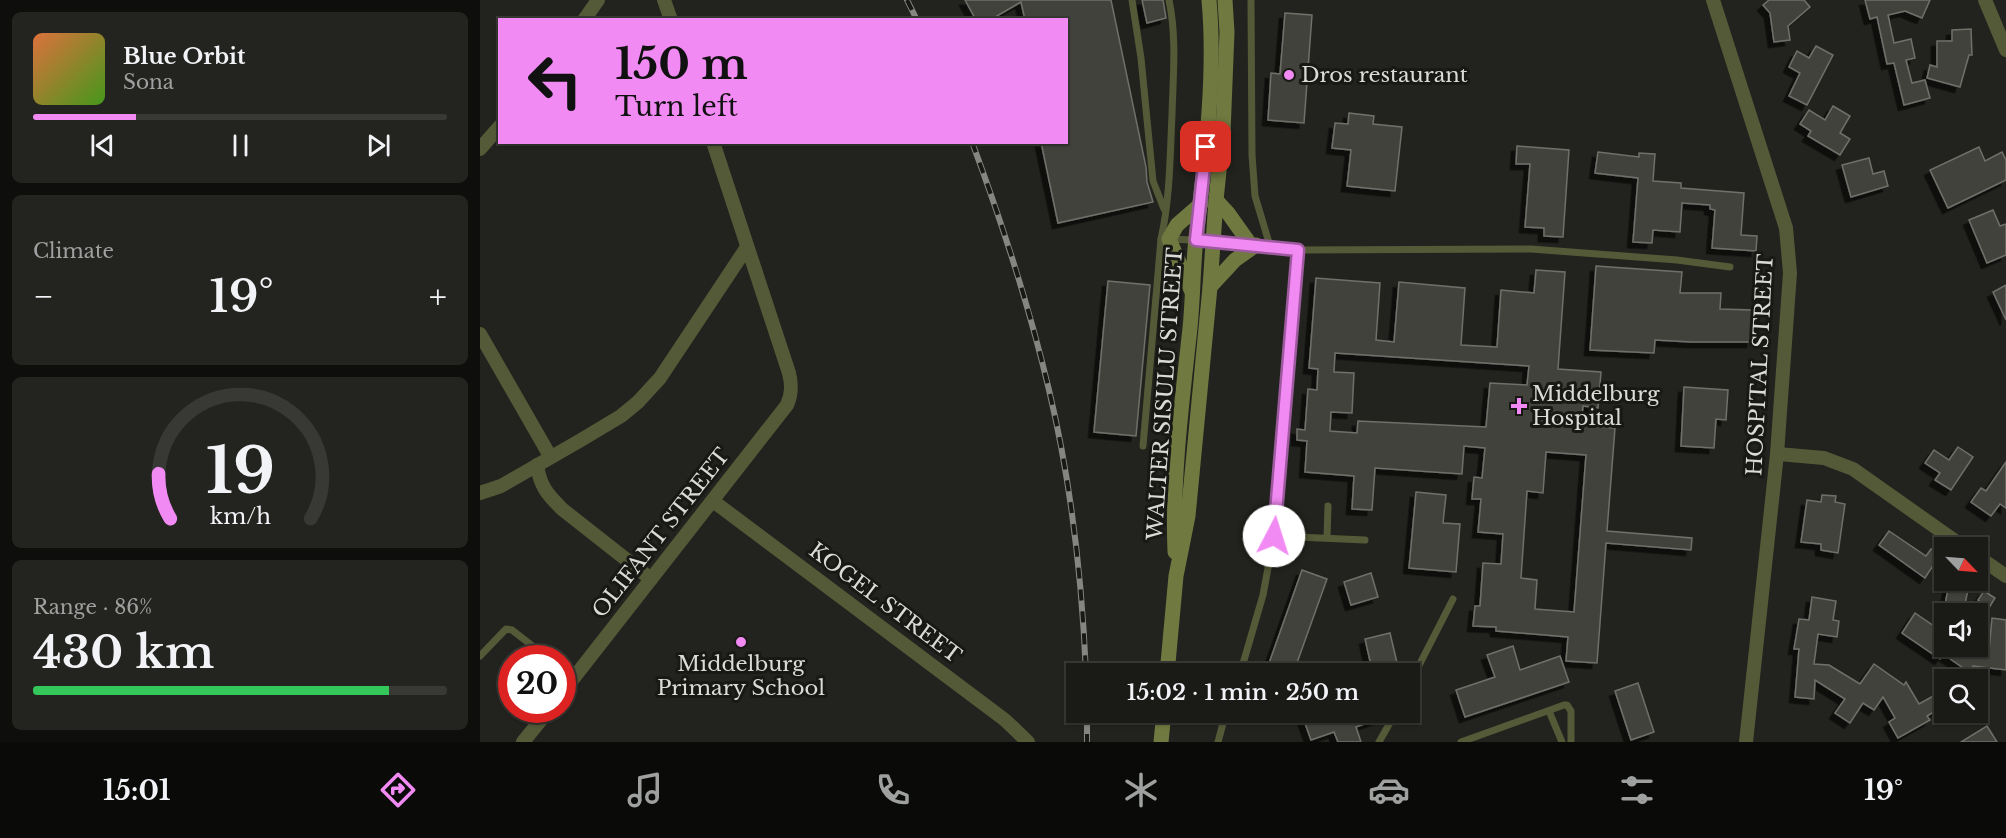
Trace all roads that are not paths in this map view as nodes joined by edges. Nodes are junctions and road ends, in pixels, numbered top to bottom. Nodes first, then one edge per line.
1 (598, 0) edge
2 (664, 0) edge
3 (1132, 0) edge
4 (1169, 0) edge
5 (1209, 0) edge
6 (1225, 0) edge
7 (1251, 0) edge
8 (1713, 0) edge
9 (1985, 0) edge
10 (585, 18) edge
11 (670, 18) edge
12 (2006, 50) edge
13 (498, 128) edge
14 (714, 144) edge
15 (480, 149) edge
16 (1208, 202) junction
17 (1165, 211) junction
18 (1165, 239) junction
19 (1196, 240) junction
20 (1214, 242) junction
21 (1259, 245) junction
22 (747, 247) junction
23 (1298, 250) junction
24 (1730, 267) dead end
25 (1210, 286) junction
26 (1193, 294) junction
27 (480, 334) edge
28 (1143, 446) dead end
29 (1777, 454) junction
30 (550, 456) junction
31 (537, 465) junction
32 (480, 493) edge
33 (712, 501) junction
34 (1328, 506) dead end
35 (1274, 536) junction
36 (1949, 537) edge
37 (1327, 538) junction
38 (1365, 540) dead end
39 (1988, 564) edge
40 (1176, 576) junction
41 (2006, 576) edge
42 (651, 579) junction
43 (1453, 599) dead end
44 (532, 645) edge
45 (480, 656) edge
46 (1168, 663) edge
47 (1243, 663) edge
48 (1420, 663) edge
49 (576, 676) edge
50 (1549, 711) junction
51 (538, 723) edge
52 (1163, 723) edge
53 (1224, 723) edge
54 (1390, 723) edge
55 (1466, 741) edge
56 (523, 742) edge
57 (1028, 742) edge
58 (1161, 742) edge
59 (1218, 742) edge
60 (1379, 742) edge
61 (1562, 742) edge
62 (1571, 742) edge
63 (1746, 742) edge

1 - 10 street
2 - 11 street
3 - 17 lane
4 - 17 lane
5 - 16 main road, WALTER SISULU STREET
6 - 16 main road, WALTER SISULU STREET
7 - 21 lane
8 - 29 street, HOSPITAL STREET
9 - 12 street
13 - 15 street
14 - 22 street
16 - 18 main road
16 - 19 main road, WALTER SISULU STREET
16 - 20 main road, WALTER SISULU STREET
16 - 21 main road
17 - 18 lane
18 - 19 lane
18 - 26 main road
18 - 28 lane
19 - 20 lane
19 - 26 main road, WALTER SISULU STREET
20 - 21 lane
20 - 25 main road, WALTER SISULU STREET
21 - 23 lane
21 - 25 main road
22 - 30 street
22 - 33 street, OLIFANT STREET
23 - 24 lane
23 - 35 lane
25 - 40 main road, WALTER SISULU STREET
26 - 40 main road, WALTER SISULU STREET
27 - 30 street
29 - 36 street
29 - 63 street, HOSPITAL STREET
30 - 31 street
31 - 32 street
31 - 42 street
33 - 42 street, OLIFANT STREET
33 - 57 street, KOGEL STREET
34 - 37 lane
35 - 37 lane
35 - 47 lane
37 - 38 lane
39 - 41 street
40 - 46 main road, WALTER SISULU STREET
42 - 49 street, OLIFANT STREET
43 - 48 lane
44 - 45 lane
50 - 55 lane
50 - 61 lane
50 - 62 lane
51 - 56 street
52 - 58 main road
53 - 59 lane
54 - 60 lane

